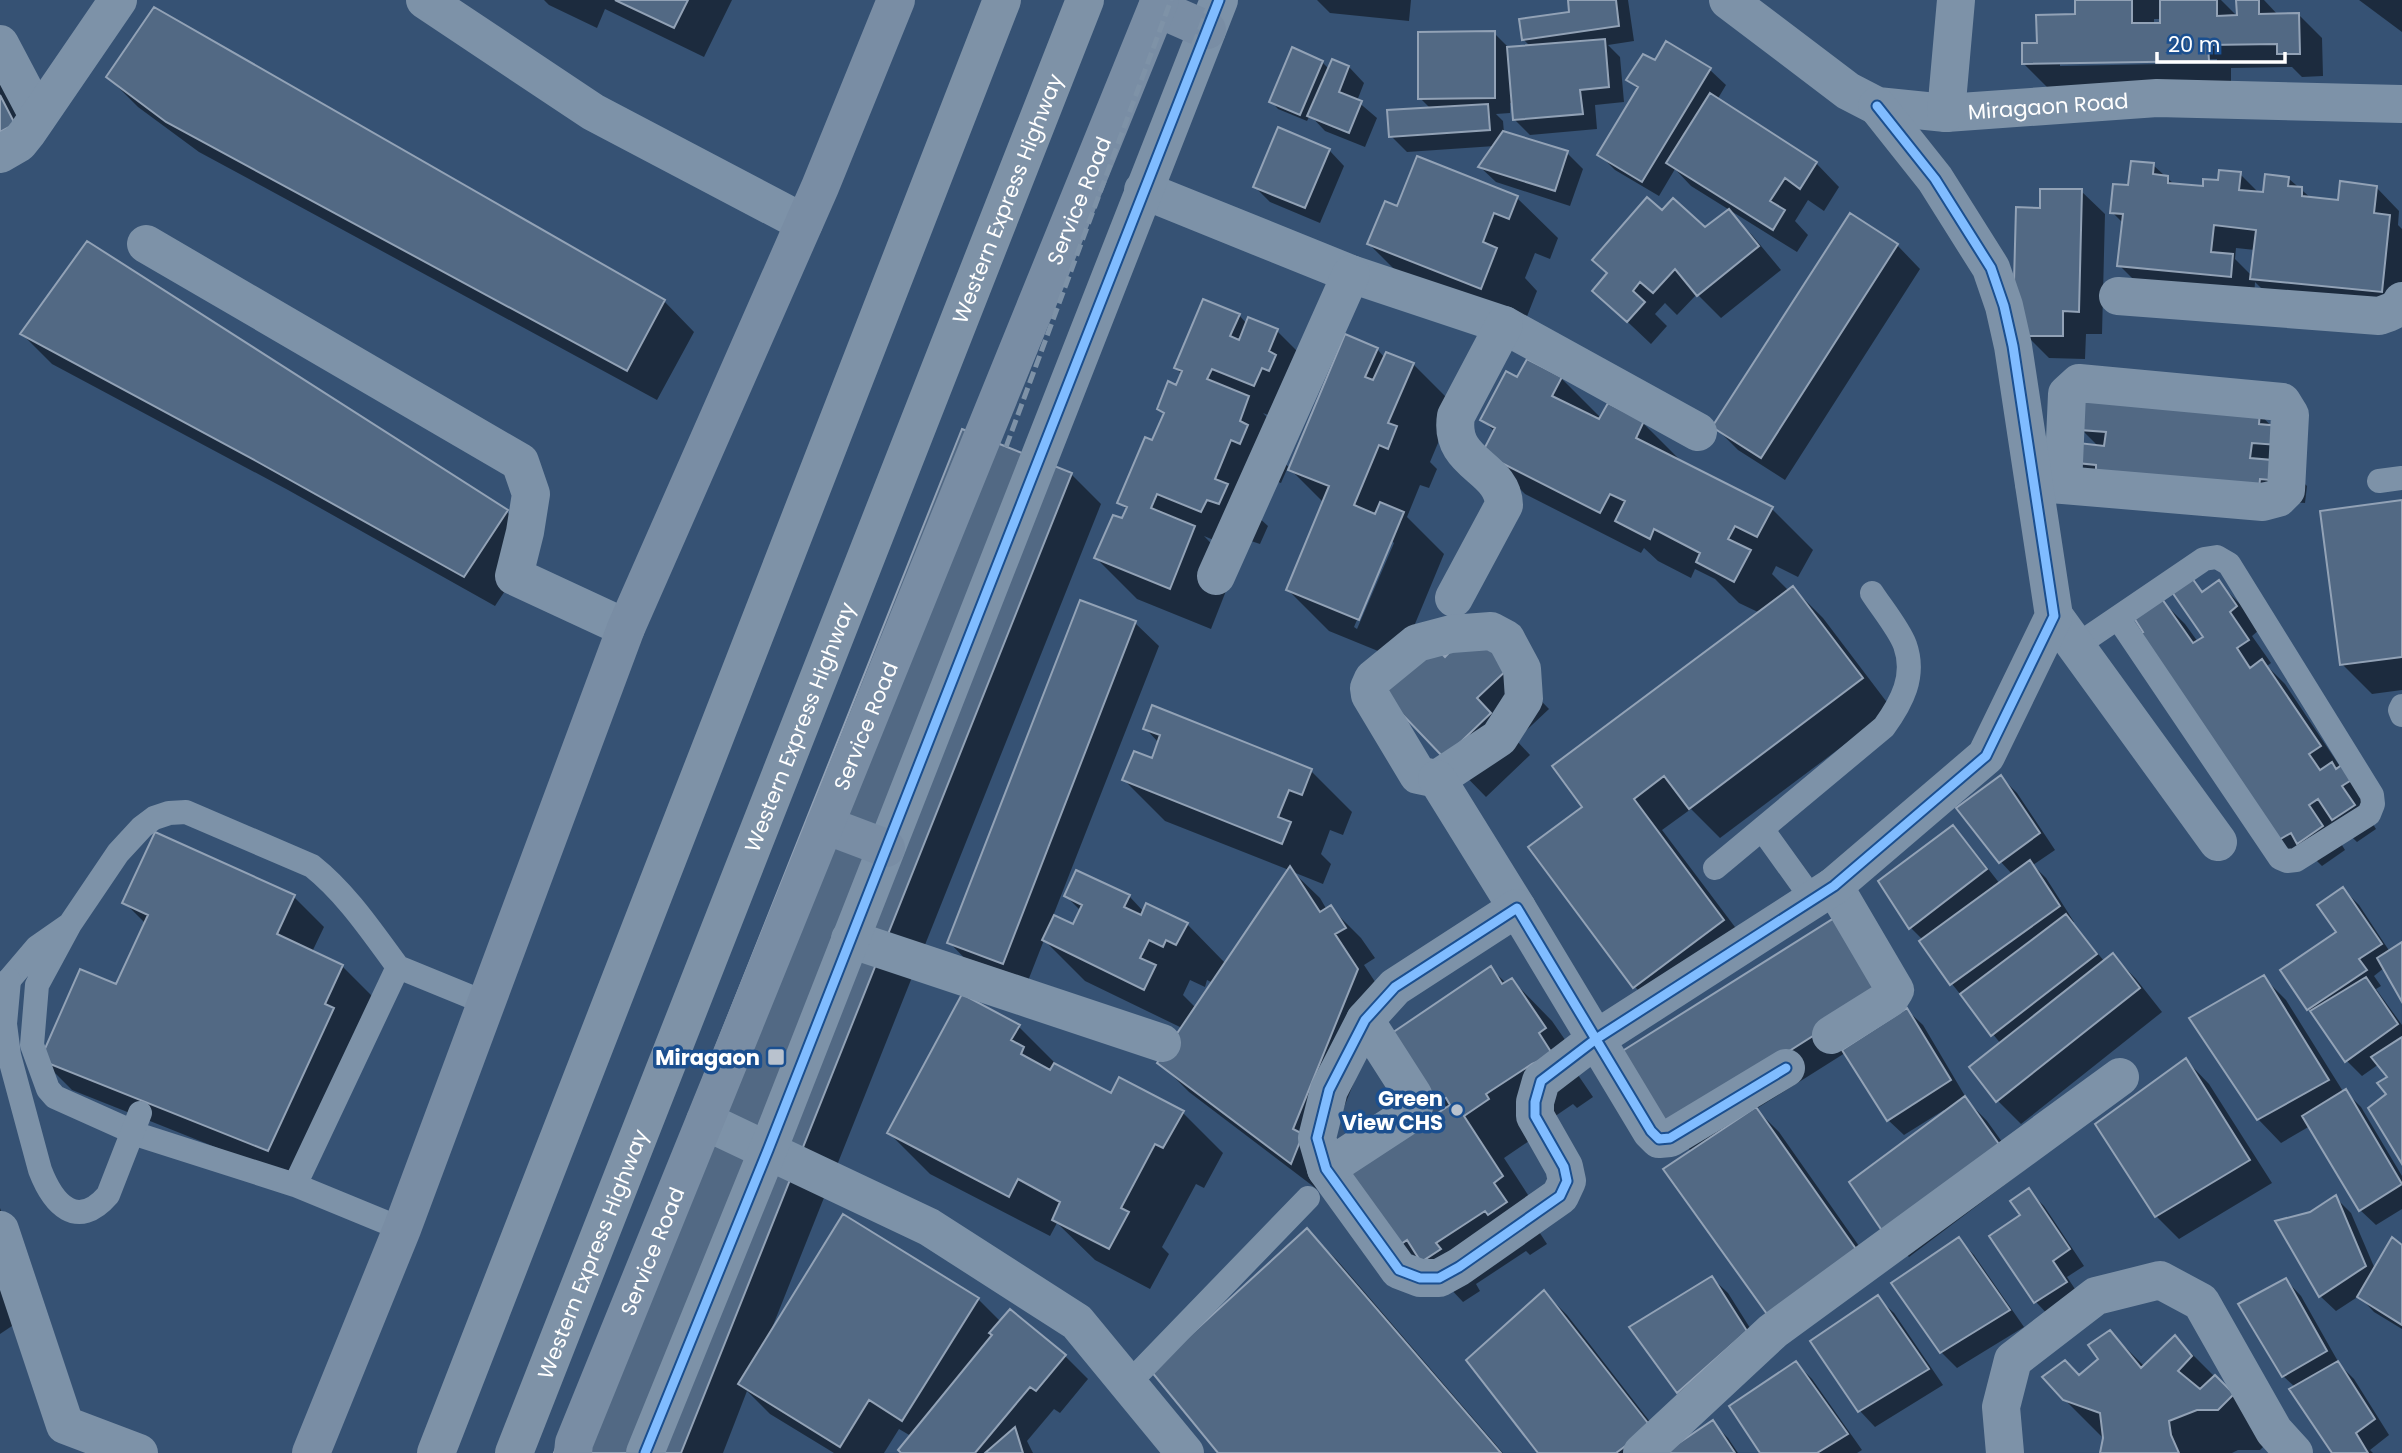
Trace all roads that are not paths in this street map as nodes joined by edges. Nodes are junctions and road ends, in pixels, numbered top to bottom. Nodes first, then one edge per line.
1 (118, 0) edge
2 (425, 0) edge
3 (895, 0) edge
4 (1002, 0) edge
5 (1086, 0) edge
6 (1729, 0) edge
7 (1956, 0) edge
8 (1158, 4) edge
9 (1213, 15) edge
10 (0, 44) edge
11 (2402, 104) edge
12 (1877, 106) junction
13 (1946, 113) junction
14 (38, 116) junction
15 (0, 154) edge
16 (1143, 190) junction
17 (804, 223) junction
18 (146, 244) dead end
19 (1350, 274) junction
20 (2119, 296) dead end
21 (2402, 300) edge
22 (1504, 326) junction
23 (1698, 432) dead end
24 (2049, 484) junction
25 (1216, 576) dead end
26 (1872, 593) dead end
27 (1454, 598) dead end
28 (2118, 618) junction
29 (626, 628) junction
30 (2065, 631) junction
31 (2402, 706) edge
32 (2402, 715) edge
33 (1437, 779) dead end
34 (825, 825) junction
35 (1762, 829) junction
36 (2218, 842) dead end
37 (886, 848) junction
38 (1715, 868) dead end
39 (1823, 893) junction
40 (1517, 908) junction
41 (70, 924) junction
42 (849, 939) junction
43 (398, 967) junction
44 (486, 1003) junction
45 (1365, 1020) junction
46 (1831, 1035) dead end
47 (1596, 1039) junction
48 (1162, 1043) dead end
49 (1786, 1068) dead end
50 (2120, 1077) dead end
51 (141, 1114) dead end
52 (705, 1121) junction
53 (768, 1150) junction
54 (1317, 1184) junction
55 (296, 1185) junction
56 (402, 1229) junction
57 (0, 1230) edge
58 (1128, 1384) junction
59 (581, 1450) edge
60 (139, 1453) edge
61 (311, 1453) edge
62 (436, 1453) edge
63 (514, 1453) edge
64 (645, 1453) edge
65 (1185, 1453) edge
66 (1642, 1453) edge
67 (2005, 1453) edge
68 (2294, 1453) edge

1 - 14 street
2 - 17 street
3 - 17 main road
4 - 62 highway
5 - 63 highway, Western Express Highway
6 - 12 street, Miragaon Road
7 - 13 street
8 - 9 main road
8 - 34 main road, Service Road
9 - 16 street
10 - 14 street
11 - 13 street, Miragaon Road
12 - 13 street, Miragaon Road
12 - 24 street
14 - 15 street
16 - 19 street
16 - 37 street
17 - 29 main road
18 - 29 street
19 - 22 street
19 - 25 street
20 - 21 street
22 - 23 street
22 - 27 street
24 - 24 street
24 - 30 street
26 - 35 lane
28 - 28 lane
28 - 30 lane
29 - 44 main road
30 - 36 street
30 - 39 street
31 - 32 lane
33 - 40 street
34 - 37 main road
34 - 52 main road, Service Road
35 - 38 lane
35 - 39 lane
37 - 42 street
39 - 46 street
39 - 47 street
40 - 45 street
40 - 47 street
41 - 43 lane
41 - 51 lane, bridge
41 - 55 lane
42 - 48 street
42 - 53 street
43 - 44 lane
43 - 55 lane
44 - 56 main road
45 - 54 street
45 - 54 street
47 - 49 street
47 - 54 street
50 - 66 street
52 - 53 street
52 - 59 main road, Service Road
53 - 58 street
53 - 64 street
54 - 58 lane
55 - 56 lane
56 - 61 main road
57 - 60 street
58 - 65 street
67 - 68 street

